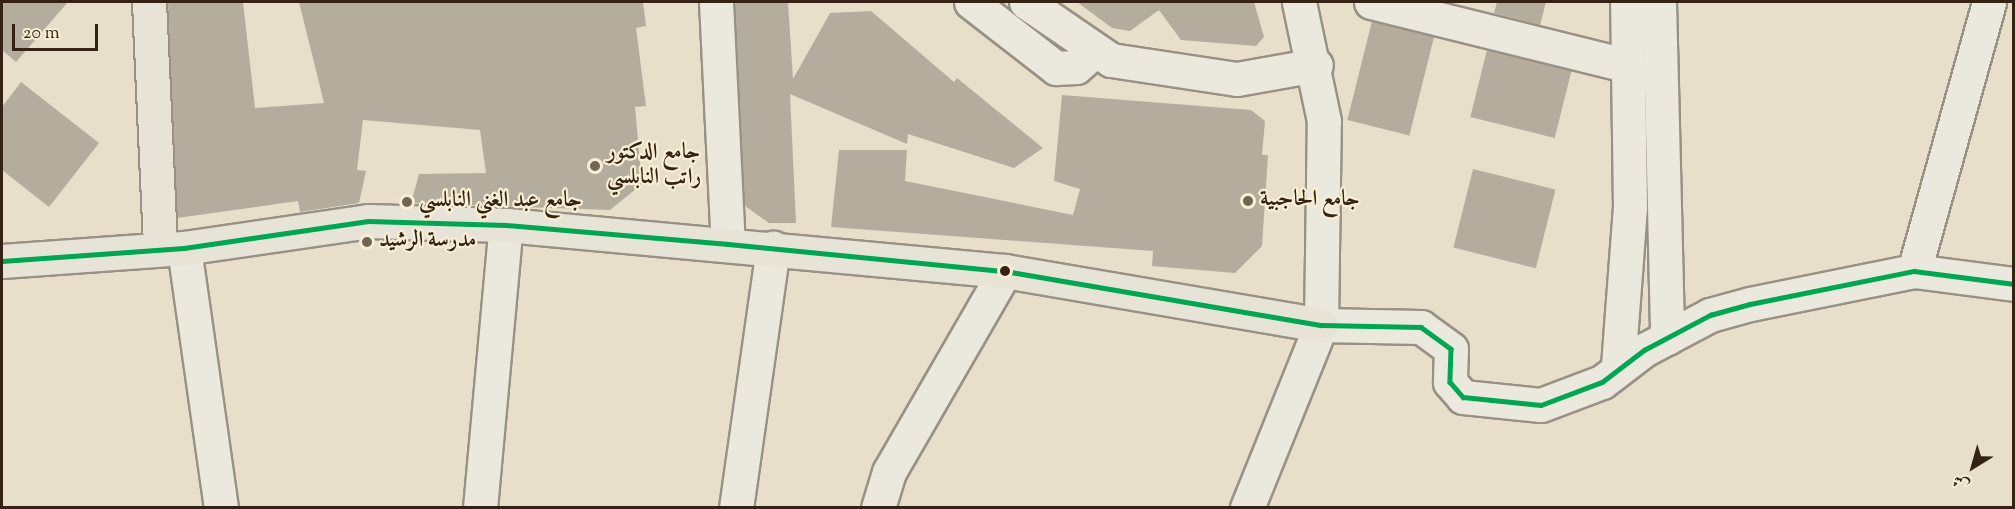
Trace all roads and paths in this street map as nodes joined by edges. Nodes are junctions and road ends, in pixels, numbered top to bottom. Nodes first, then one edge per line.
1 (149, 2) edge
2 (716, 2) edge
3 (971, 2) edge
4 (1026, 2) edge
5 (1299, 2) edge
6 (1371, 2) edge
7 (1627, 2) edge
8 (1659, 2) edge
9 (1989, 2) edge
10 (1094, 52) junction
11 (1316, 64) junction
12 (1626, 65) junction
13 (506, 225) junction
14 (1629, 231) junction
15 (1666, 232) junction
16 (728, 244) junction
17 (172, 247) junction
18 (773, 248) junction
19 (2, 261) edge
20 (1005, 271) junction
21 (1914, 271) junction
22 (2013, 284) edge
23 (1321, 325) junction
24 (1667, 338) junction
25 (1618, 366) junction
26 (221, 507) edge
27 (480, 507) edge
28 (736, 507) edge
29 (878, 507) edge
30 (1247, 507) edge

1 - 17 main road
2 - 16 street
3 - 10 street
4 - 10 street
5 - 11 street
6 - 12 street
7 - 12 street
8 - 15 street
9 - 21 street
10 - 11 street
11 - 23 street
12 - 14 street
13 - 16 main road
13 - 17 main road
13 - 27 street
14 - 15 street
14 - 25 street
15 - 24 street
16 - 18 main road
17 - 19 main road
17 - 26 street
18 - 20 main road
18 - 28 street
20 - 23 main road
20 - 29 street
21 - 22 street
21 - 24 street
23 - 25 street
23 - 30 street
24 - 25 street

